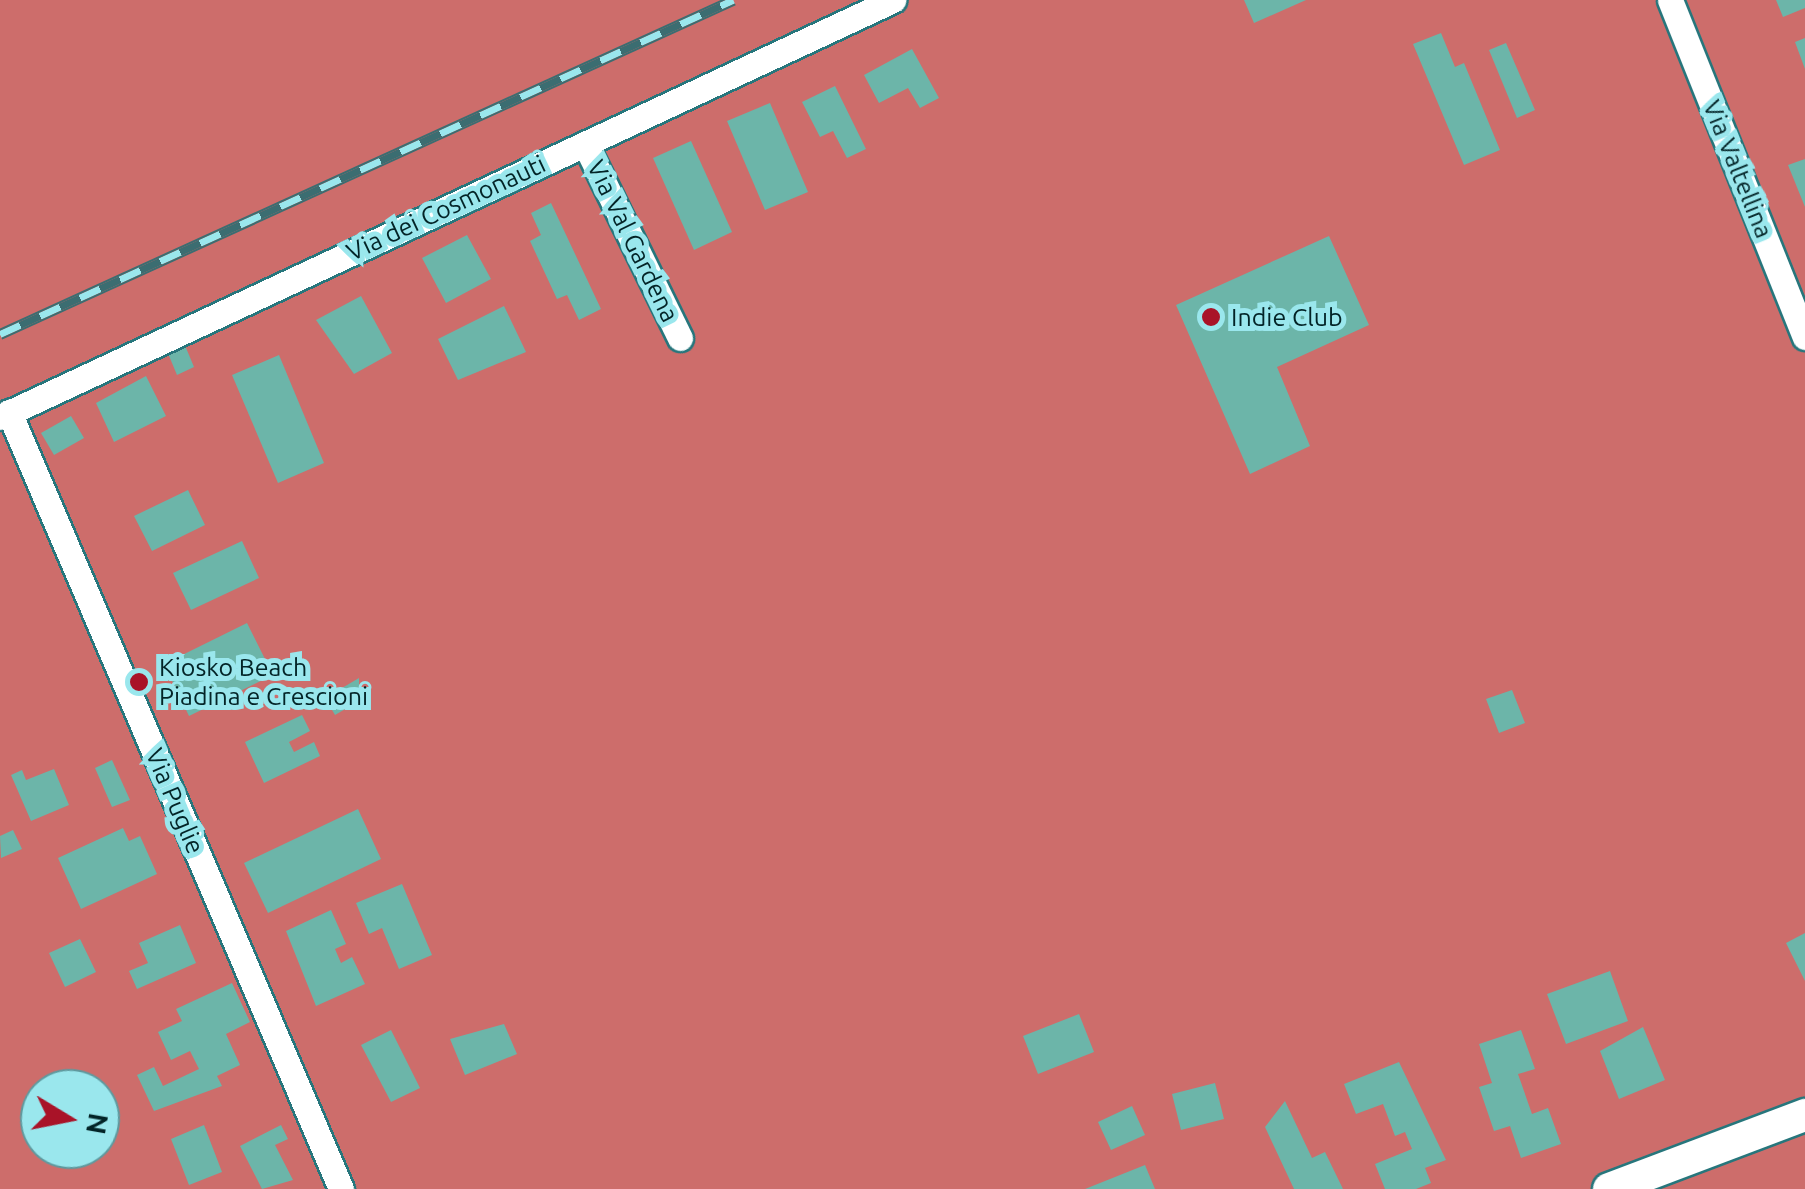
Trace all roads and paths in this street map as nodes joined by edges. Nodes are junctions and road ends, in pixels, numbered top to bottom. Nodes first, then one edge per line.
1 (892, 0) edge
2 (1670, 0) edge
3 (586, 144) junction
4 (1805, 337) edge
5 (680, 338) dead end
6 (5, 415) edge
7 (1805, 1115) edge
8 (341, 1189) edge
9 (1609, 1189) edge

1 - 3 street, Via dei Cosmonauti
2 - 4 street, Via Valtellina
3 - 5 street, Via Val Gardena
3 - 6 street, Via dei Cosmonauti
6 - 8 street, Via Puglie
7 - 9 street

